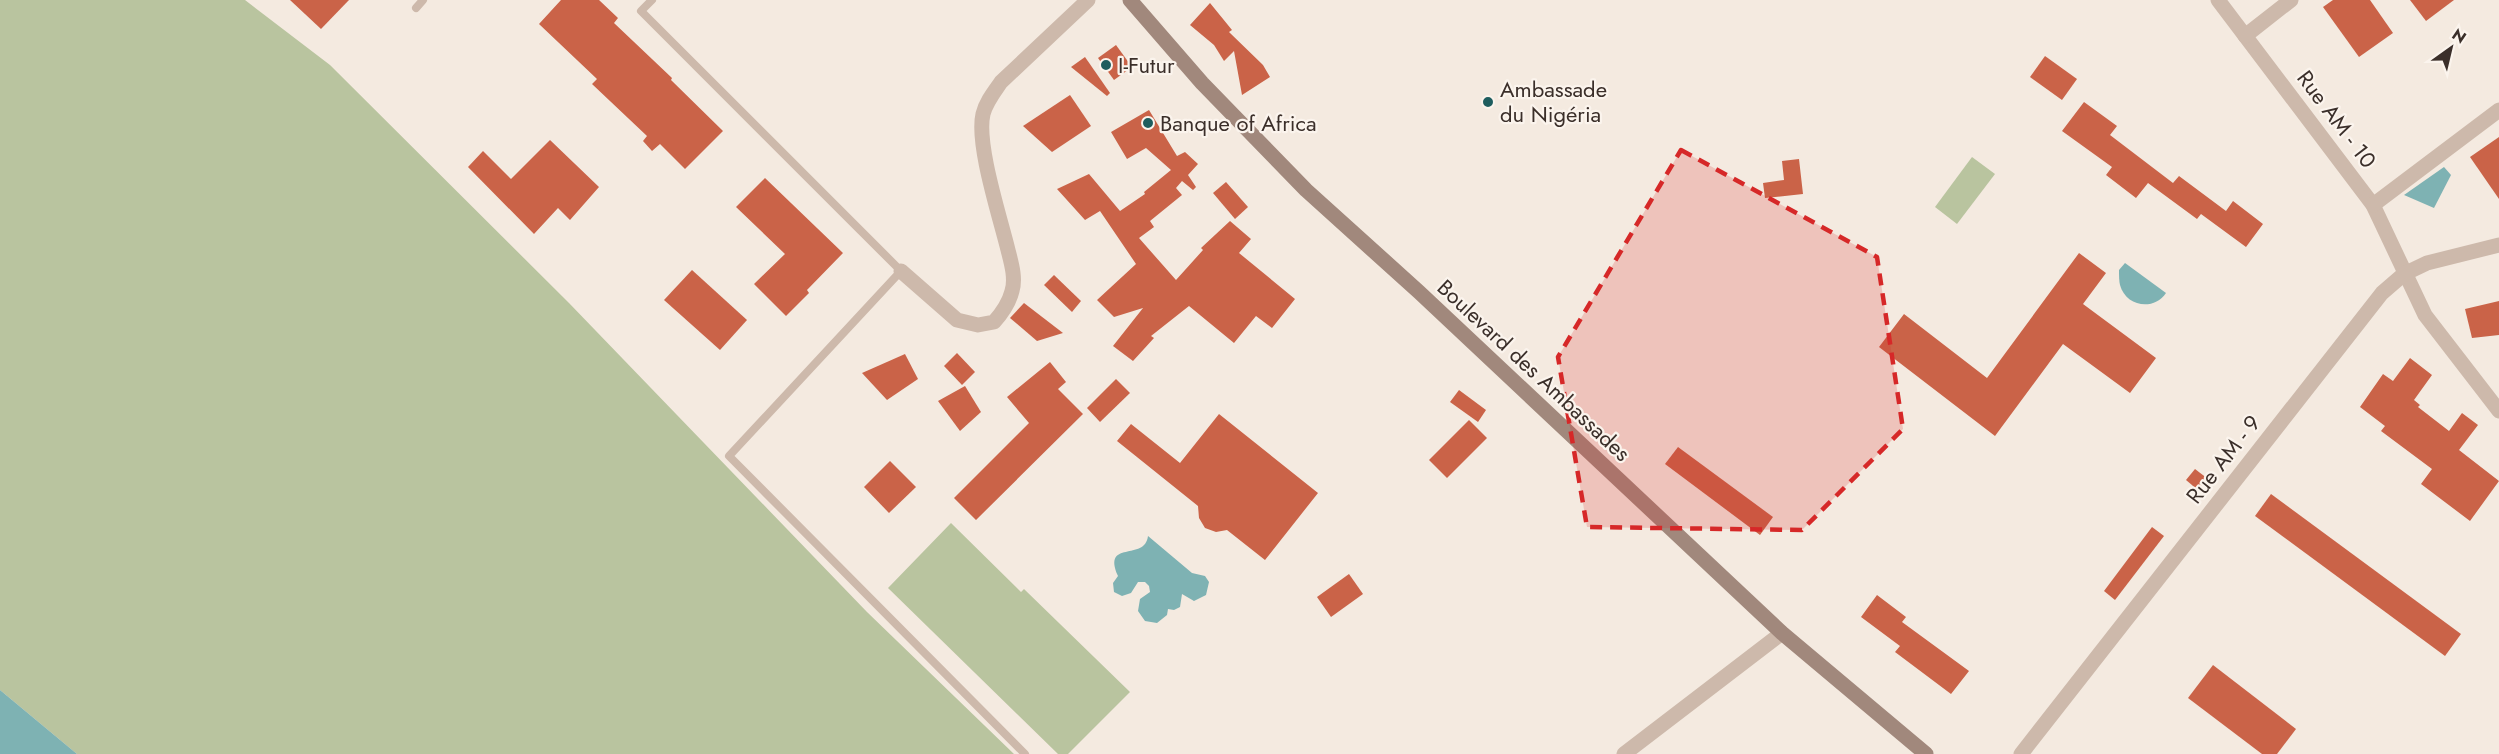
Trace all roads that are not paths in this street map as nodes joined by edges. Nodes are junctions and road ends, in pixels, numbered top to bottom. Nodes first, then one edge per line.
1 (423, 0) edge
2 (652, 0) edge
3 (1088, 0) edge
4 (1130, 0) edge
5 (2218, 0) edge
6 (2291, 0) edge
7 (416, 8) dead end
8 (2245, 36) junction
9 (2499, 110) edge
10 (2373, 205) junction
11 (2499, 245) edge
12 (901, 271) junction
13 (2404, 274) junction
14 (2499, 411) edge
15 (1782, 633) junction
16 (1025, 754) edge
17 (1624, 754) edge
18 (1926, 754) edge
19 (2021, 754) edge

1 - 7 lane
2 - 12 lane
3 - 12 street
4 - 15 main road, Boulevard des Ambassades
5 - 8 street, Rue AM - 10
6 - 8 street
8 - 10 street, Rue AM - 10
9 - 10 street
10 - 13 street, Rue AM - 10
11 - 13 street, Rue AM - 9
12 - 16 lane
13 - 14 street, Rue AM - 10
13 - 19 street, Rue AM - 9
15 - 17 street
15 - 18 main road, Boulevard des Ambassades

